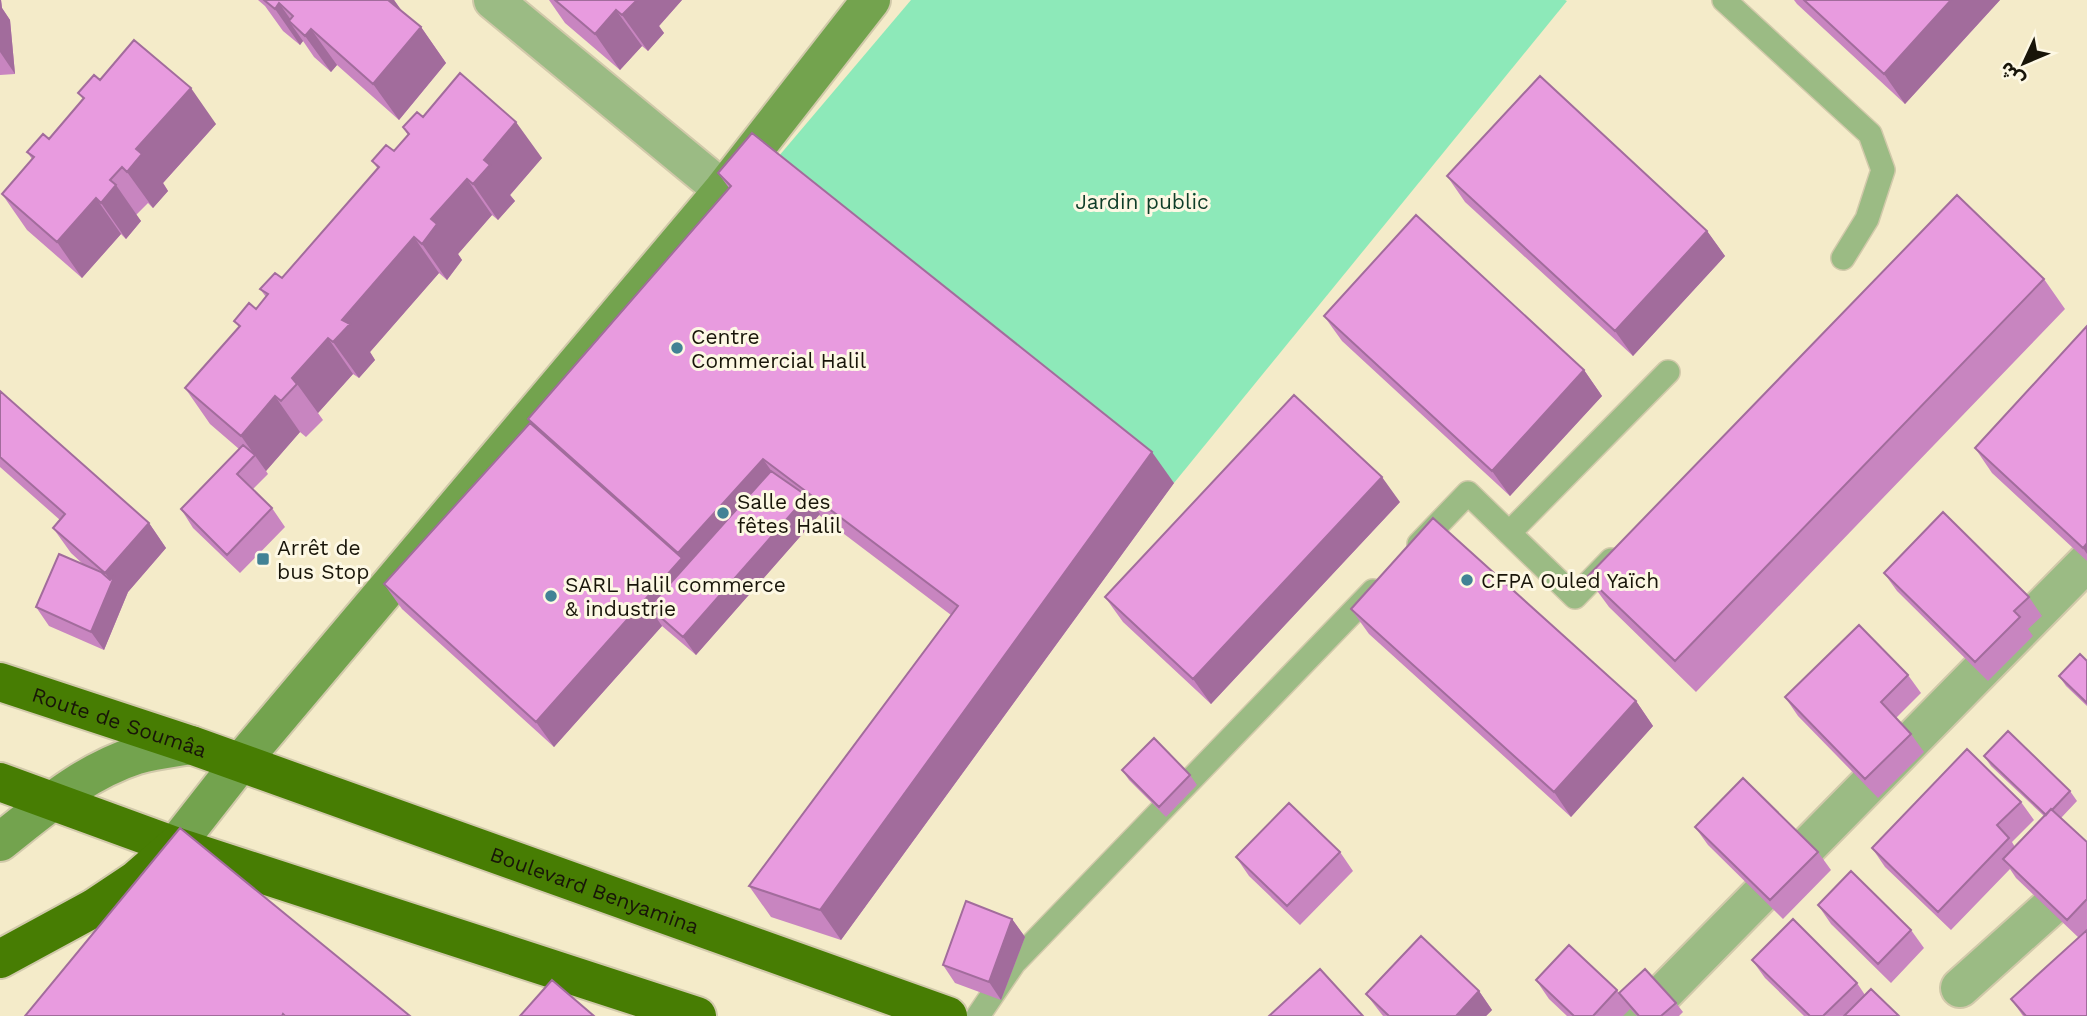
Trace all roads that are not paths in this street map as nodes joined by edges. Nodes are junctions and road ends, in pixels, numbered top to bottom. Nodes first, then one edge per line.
1 (493, 0) edge
2 (871, 0) edge
3 (1724, 0) edge
4 (723, 190) junction
5 (1843, 258) dead end
6 (1668, 372) dead end
7 (1509, 533) junction
8 (1623, 548) edge
9 (2087, 562) edge
10 (0, 682) edge
11 (191, 745) junction
12 (240, 763) junction
13 (0, 782) edge
14 (51, 801) junction
15 (0, 842) edge
16 (175, 846) junction
17 (2087, 874) edge
18 (0, 959) edge
19 (1960, 988) dead end
20 (697, 1016) edge
21 (948, 1016) edge
22 (978, 1016) edge
23 (1642, 1016) edge

1 - 4 street
2 - 4 street
3 - 5 lane
4 - 12 street
6 - 7 lane
7 - 8 lane
7 - 22 lane
9 - 23 street
10 - 11 highway, Route de Soumâa
11 - 12 highway, Route de Soumâa
11 - 14 street
12 - 16 street
12 - 21 highway, Boulevard Benyamina
13 - 14 highway
14 - 15 street
14 - 16 highway
16 - 18 highway
16 - 20 highway
17 - 19 street

